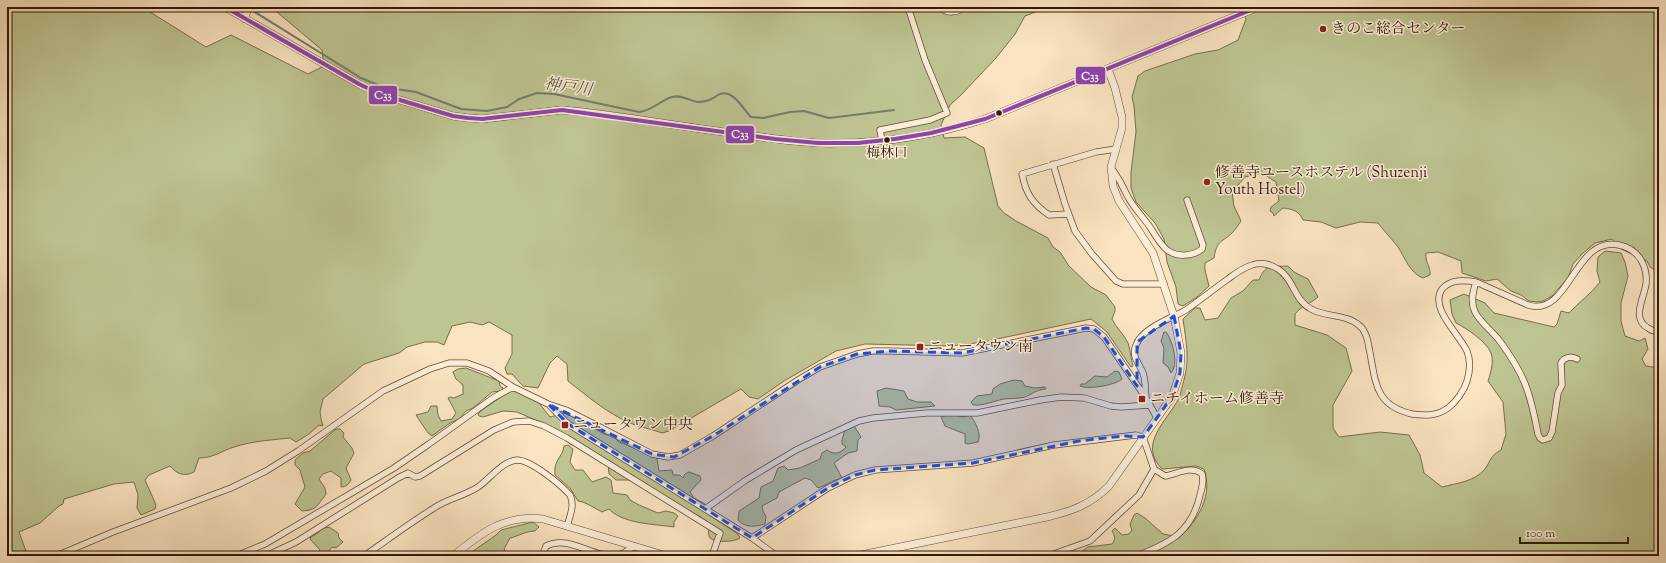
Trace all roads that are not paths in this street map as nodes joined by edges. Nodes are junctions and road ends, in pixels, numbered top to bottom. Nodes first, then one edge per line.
1 (225, 7) edge
2 (248, 7) edge
3 (908, 7) edge
4 (940, 7) edge
5 (966, 7) edge
6 (1258, 7) edge
7 (245, 20) junction
8 (1108, 69) junction
9 (882, 141) junction
10 (1116, 149) junction
11 (1053, 164) junction
12 (1111, 167) junction
13 (1187, 200) dead end
14 (1068, 214) junction
15 (1476, 282) junction
16 (1164, 284) junction
17 (1174, 316) junction
18 (1659, 332) edge
19 (1577, 359) dead end
20 (514, 387) junction
21 (1146, 398) junction
22 (548, 404) junction
23 (1149, 405) junction
24 (1157, 418) junction
25 (1143, 437) junction
26 (1154, 469) junction
27 (705, 509) junction
28 (567, 526) junction
29 (752, 538) junction
30 (634, 546) junction
31 (891, 549) junction
32 (56, 556) edge
33 (236, 556) edge
34 (266, 556) edge
35 (364, 556) edge
36 (453, 556) edge
37 (542, 556) edge
38 (667, 556) edge
39 (712, 556) edge
40 (777, 556) edge
41 (856, 556) edge
42 (883, 556) edge
43 (1048, 556) edge
44 (1136, 556) edge

1 - 7 street
2 - 7 street
3 - 9 street
4 - 5 street
6 - 8 street
7 - 9 street
8 - 9 street
8 - 10 street
10 - 11 street
10 - 12 street
11 - 14 street
11 - 14 street
12 - 13 street
12 - 16 street
14 - 16 street
15 - 17 street
15 - 18 street
15 - 19 street
16 - 17 street
17 - 21 street
17 - 24 street
20 - 22 street
20 - 32 street
20 - 33 street
21 - 22 street
21 - 23 street
22 - 27 street
23 - 24 street
23 - 27 street
24 - 25 street
25 - 26 street
25 - 29 street
25 - 31 street
26 - 43 street
26 - 44 street
27 - 29 street
28 - 30 street
28 - 35 street
28 - 36 street
29 - 40 street
30 - 37 street
30 - 38 street
31 - 41 street
31 - 42 street
34 - 39 street

